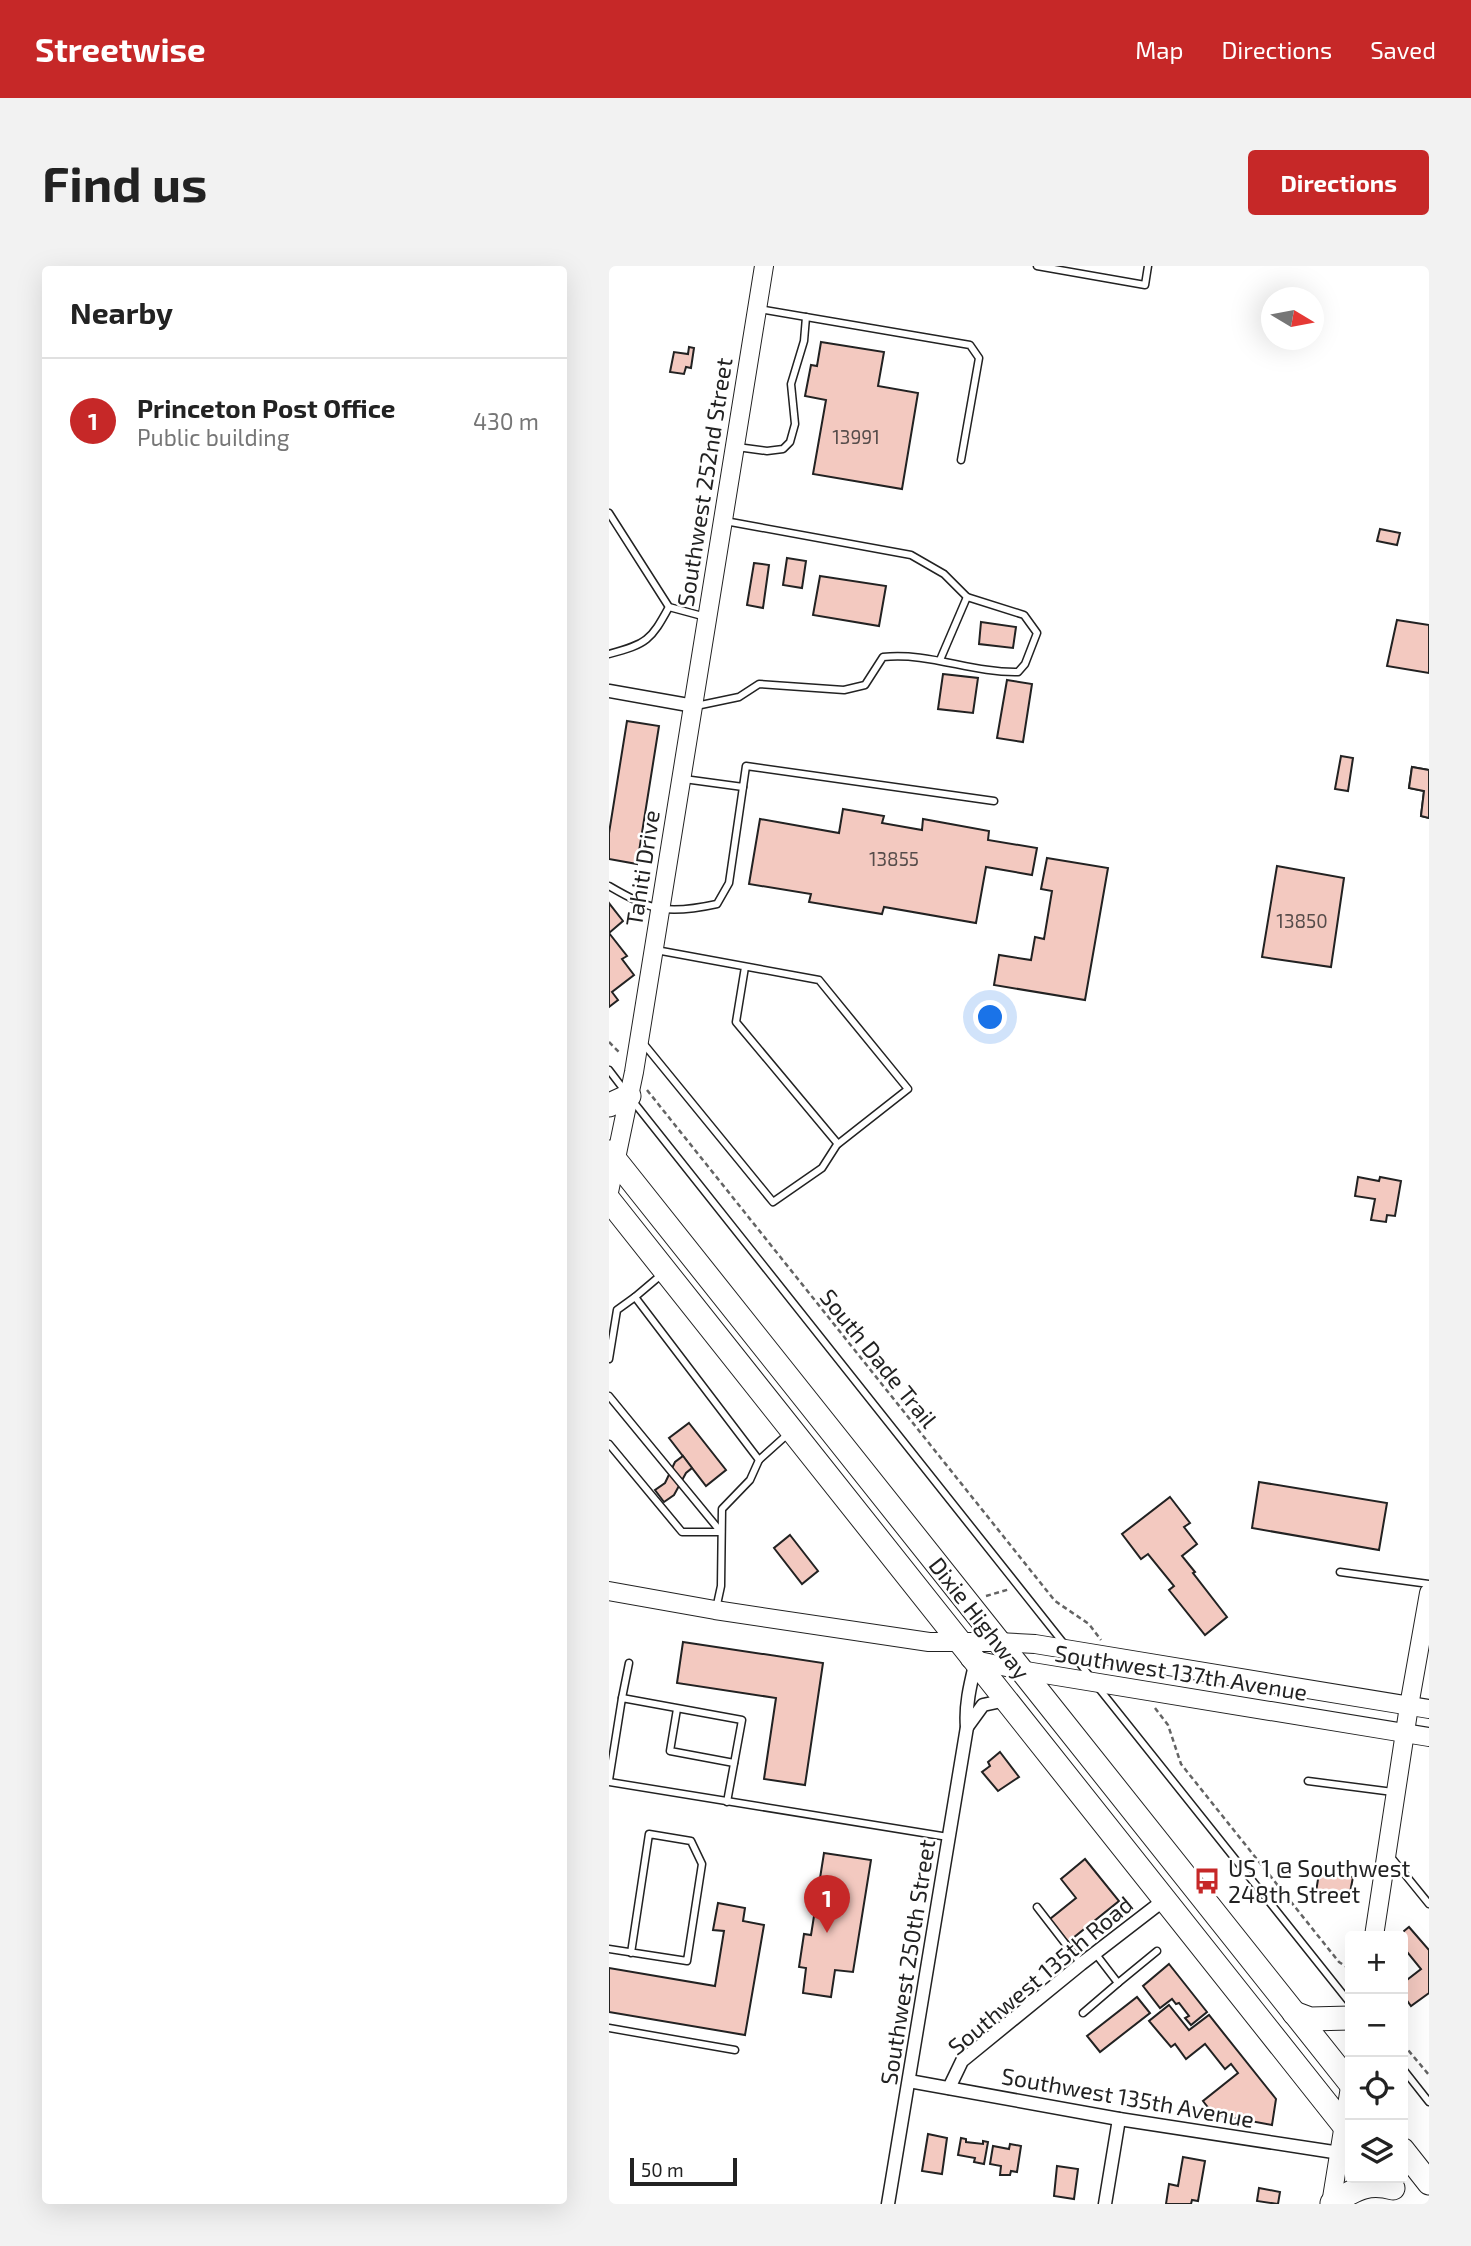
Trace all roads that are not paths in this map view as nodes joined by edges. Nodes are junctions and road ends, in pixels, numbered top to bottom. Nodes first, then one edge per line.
1 (764, 266) edge
2 (1037, 266) edge
3 (1148, 266) edge
4 (757, 309) junction
5 (806, 317) junction
6 (735, 447) junction
7 (961, 460) dead end
8 (609, 513) edge
9 (723, 521) junction
10 (967, 597) junction
11 (669, 607) junction
12 (708, 617) junction
13 (609, 654) edge
14 (940, 660) junction
15 (609, 691) edge
16 (694, 706) junction
17 (682, 779) junction
18 (743, 787) junction
19 (994, 801) dead end
20 (609, 886) edge
21 (661, 910) junction
22 (654, 950) junction
23 (745, 967) junction
24 (640, 1039) junction
25 (609, 1070) edge
26 (628, 1096) edge
27 (838, 1143) junction
28 (613, 1157) edge
29 (609, 1192) edge
30 (609, 1200) edge
31 (665, 1271) junction
32 (635, 1297) junction
33 (609, 1359) edge
34 (609, 1396) edge
35 (792, 1431) junction
36 (609, 1444) edge
37 (759, 1460) junction
38 (722, 1532) junction
39 (933, 1558) junction
40 (1340, 1572) dead end
41 (1429, 1584) edge
42 (609, 1591) edge
43 (1429, 1593) edge
44 (715, 1610) junction
45 (959, 1641) junction
46 (929, 1642) junction
47 (998, 1642) junction
48 (1069, 1650) junction
49 (976, 1661) junction
50 (629, 1663) dead end
51 (1020, 1670) junction
52 (1094, 1682) junction
53 (622, 1698) junction
54 (1006, 1700) junction
55 (1409, 1706) junction
56 (677, 1709) junction
57 (1429, 1709) edge
58 (967, 1727) junction
59 (1405, 1733) junction
60 (1429, 1737) edge
61 (734, 1763) junction
62 (609, 1781) edge
63 (1308, 1781) dead end
64 (1396, 1793) junction
65 (727, 1802) junction
66 (948, 1837) junction
67 (1387, 1852) junction
68 (1164, 1900) junction
69 (1429, 1904) edge
70 (1037, 1907) dead end
71 (1375, 1931) edge
72 (609, 1950) edge
73 (1157, 1951) dead end
74 (631, 1953) junction
75 (1095, 1953) junction
76 (1081, 1964) junction
77 (1118, 1983) junction
78 (1345, 1997) edge
79 (1083, 2013) dead end
80 (1294, 2014) junction
81 (1345, 2018) edge
82 (609, 2028) edge
83 (735, 2050) dead end
84 (1408, 2075) edge
85 (1345, 2079) edge
86 (909, 2081) junction
87 (949, 2088) junction
88 (1429, 2102) edge
89 (1119, 2119) junction
90 (1345, 2137) edge
91 (1408, 2156) edge
92 (1429, 2183) edge
93 (1395, 2190) edge
94 (1331, 2203) edge
95 (888, 2204) edge
96 (1105, 2204) edge

1 - 4 street, Southwest 252nd Street
2 - 3 lane
4 - 5 lane
4 - 6 street, Southwest 252nd Street
5 - 6 lane
5 - 7 lane
6 - 9 street, Southwest 252nd Street
8 - 11 lane
9 - 10 lane
9 - 12 street, Southwest 252nd Street
10 - 14 lane
10 - 14 lane
11 - 12 lane
11 - 13 lane
12 - 16 street, Southwest 252nd Street
14 - 16 lane
15 - 16 street
16 - 17 street, Tahiti Drive
17 - 18 lane
17 - 21 street, Tahiti Drive
18 - 19 lane
18 - 21 lane
20 - 21 lane
21 - 22 street, Tahiti Drive
22 - 23 lane
22 - 24 street, Tahiti Drive
23 - 27 lane
23 - 27 lane
24 - 26 street, Tahiti Drive
24 - 27 lane
25 - 26 lane
26 - 28 street, Tahiti Drive
26 - 48 lane
28 - 29 street
28 - 39 highway, Dixie Highway
30 - 31 highway, Dixie Highway
31 - 32 lane
31 - 35 highway, Dixie Highway
32 - 33 lane
32 - 37 lane
34 - 38 lane
35 - 37 lane
35 - 39 highway
35 - 45 highway, Dixie Highway
36 - 38 lane
37 - 38 lane
38 - 44 lane
39 - 47 highway, Dixie Highway
40 - 41 lane
42 - 44 street, Southwest 137th Avenue
43 - 55 street
44 - 46 street, Southwest 137th Avenue
45 - 46 street, Southwest 137th Avenue
45 - 47 street, Southwest 137th Avenue
45 - 49 highway, Dixie Highway
46 - 49 street, Southwest 137th Avenue
47 - 48 street, Southwest 137th Avenue
47 - 51 highway, Dixie Highway
48 - 52 lane
48 - 55 street, Southwest 137th Avenue
49 - 51 street, Southwest 137th Avenue
49 - 54 highway, Dixie Highway
49 - 58 street, Southwest 250th Street
50 - 53 lane
51 - 52 street, Southwest 137th Avenue
51 - 80 highway, Dixie Highway
52 - 59 street, Southwest 137th Avenue
52 - 78 lane
53 - 56 lane
53 - 62 lane
54 - 58 street
54 - 68 highway, Dixie Highway
55 - 57 street, Southwest 137th Avenue
55 - 59 street
56 - 61 lane
56 - 61 lane
58 - 66 street, Southwest 250th Street
59 - 60 street, Southwest 137th Avenue
59 - 64 street
61 - 65 lane
62 - 65 lane
63 - 64 lane
64 - 67 street
65 - 66 lane
66 - 86 street, Southwest 250th Street
67 - 69 lane
67 - 71 street
68 - 75 street, Southwest 135th Road
68 - 90 highway, Dixie Highway
70 - 76 lane
72 - 74 lane
73 - 77 lane
74 - 74 lane
75 - 76 street, Southwest 135th Road
75 - 77 lane
76 - 87 street, Southwest 135th Road
77 - 79 lane
80 - 81 highway
80 - 85 highway, Dixie Highway
82 - 83 lane
84 - 88 lane
86 - 87 street, Southwest 135th Avenue
86 - 95 street, Southwest 250th Street
87 - 89 street, Southwest 135th Avenue
89 - 90 street, Southwest 135th Avenue
89 - 96 street
90 - 94 street
91 - 92 highway
93 - 94 highway

